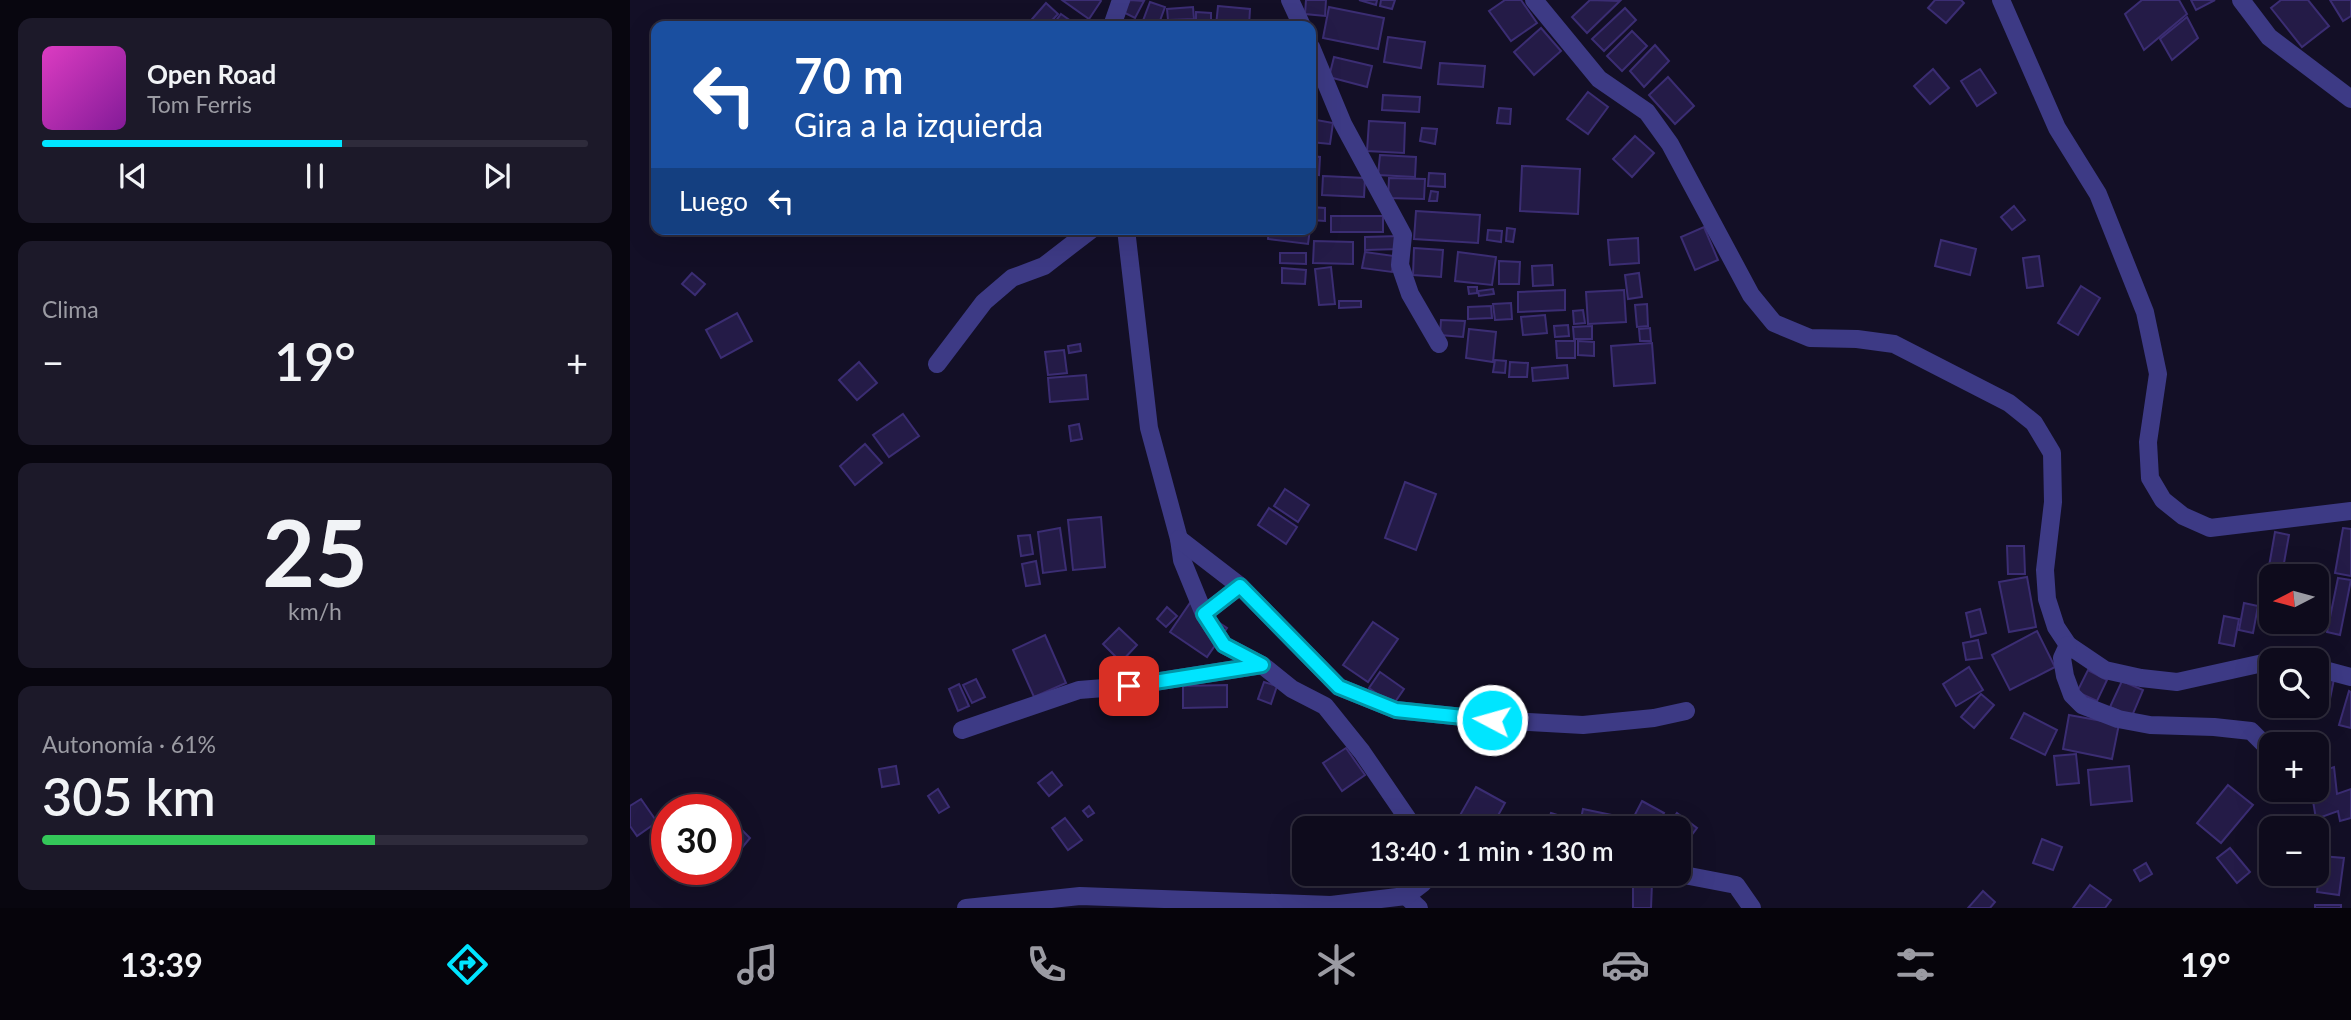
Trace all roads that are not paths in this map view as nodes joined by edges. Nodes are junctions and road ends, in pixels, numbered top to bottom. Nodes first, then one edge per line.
1 (1121, 0) edge
2 (1290, 0) edge
3 (1534, 0) edge
4 (2001, 0) edge
5 (2241, 0) edge
6 (1114, 21) edge
7 (1300, 21) edge
8 (1316, 59) edge
9 (2351, 99) edge
10 (1084, 235) edge
11 (1127, 235) edge
12 (1439, 344) dead end
13 (937, 364) dead end
14 (2351, 511) edge
15 (1179, 539) junction
16 (1240, 586) junction
17 (1204, 614) junction
18 (2068, 645) junction
19 (2259, 664) edge
20 (1262, 665) junction
21 (2329, 671) edge
22 (2351, 677) edge
23 (1686, 711) dead end
24 (962, 730) dead end
25 (2259, 740) edge
26 (1406, 816) edge
27 (1691, 876) edge
28 (1421, 886) edge
29 (1412, 902) edge
30 (1169, 903) edge
31 (966, 908) edge
32 (1752, 908) edge

1 - 6 street
2 - 7 street
3 - 18 street
4 - 14 street
5 - 9 street
8 - 12 street
10 - 13 street
11 - 15 street
15 - 16 street
15 - 17 street
16 - 17 street
16 - 23 street
17 - 20 street
18 - 19 street
18 - 25 street
20 - 24 street
20 - 26 street
21 - 22 street
27 - 32 street
28 - 29 street
29 - 30 street
30 - 31 street

